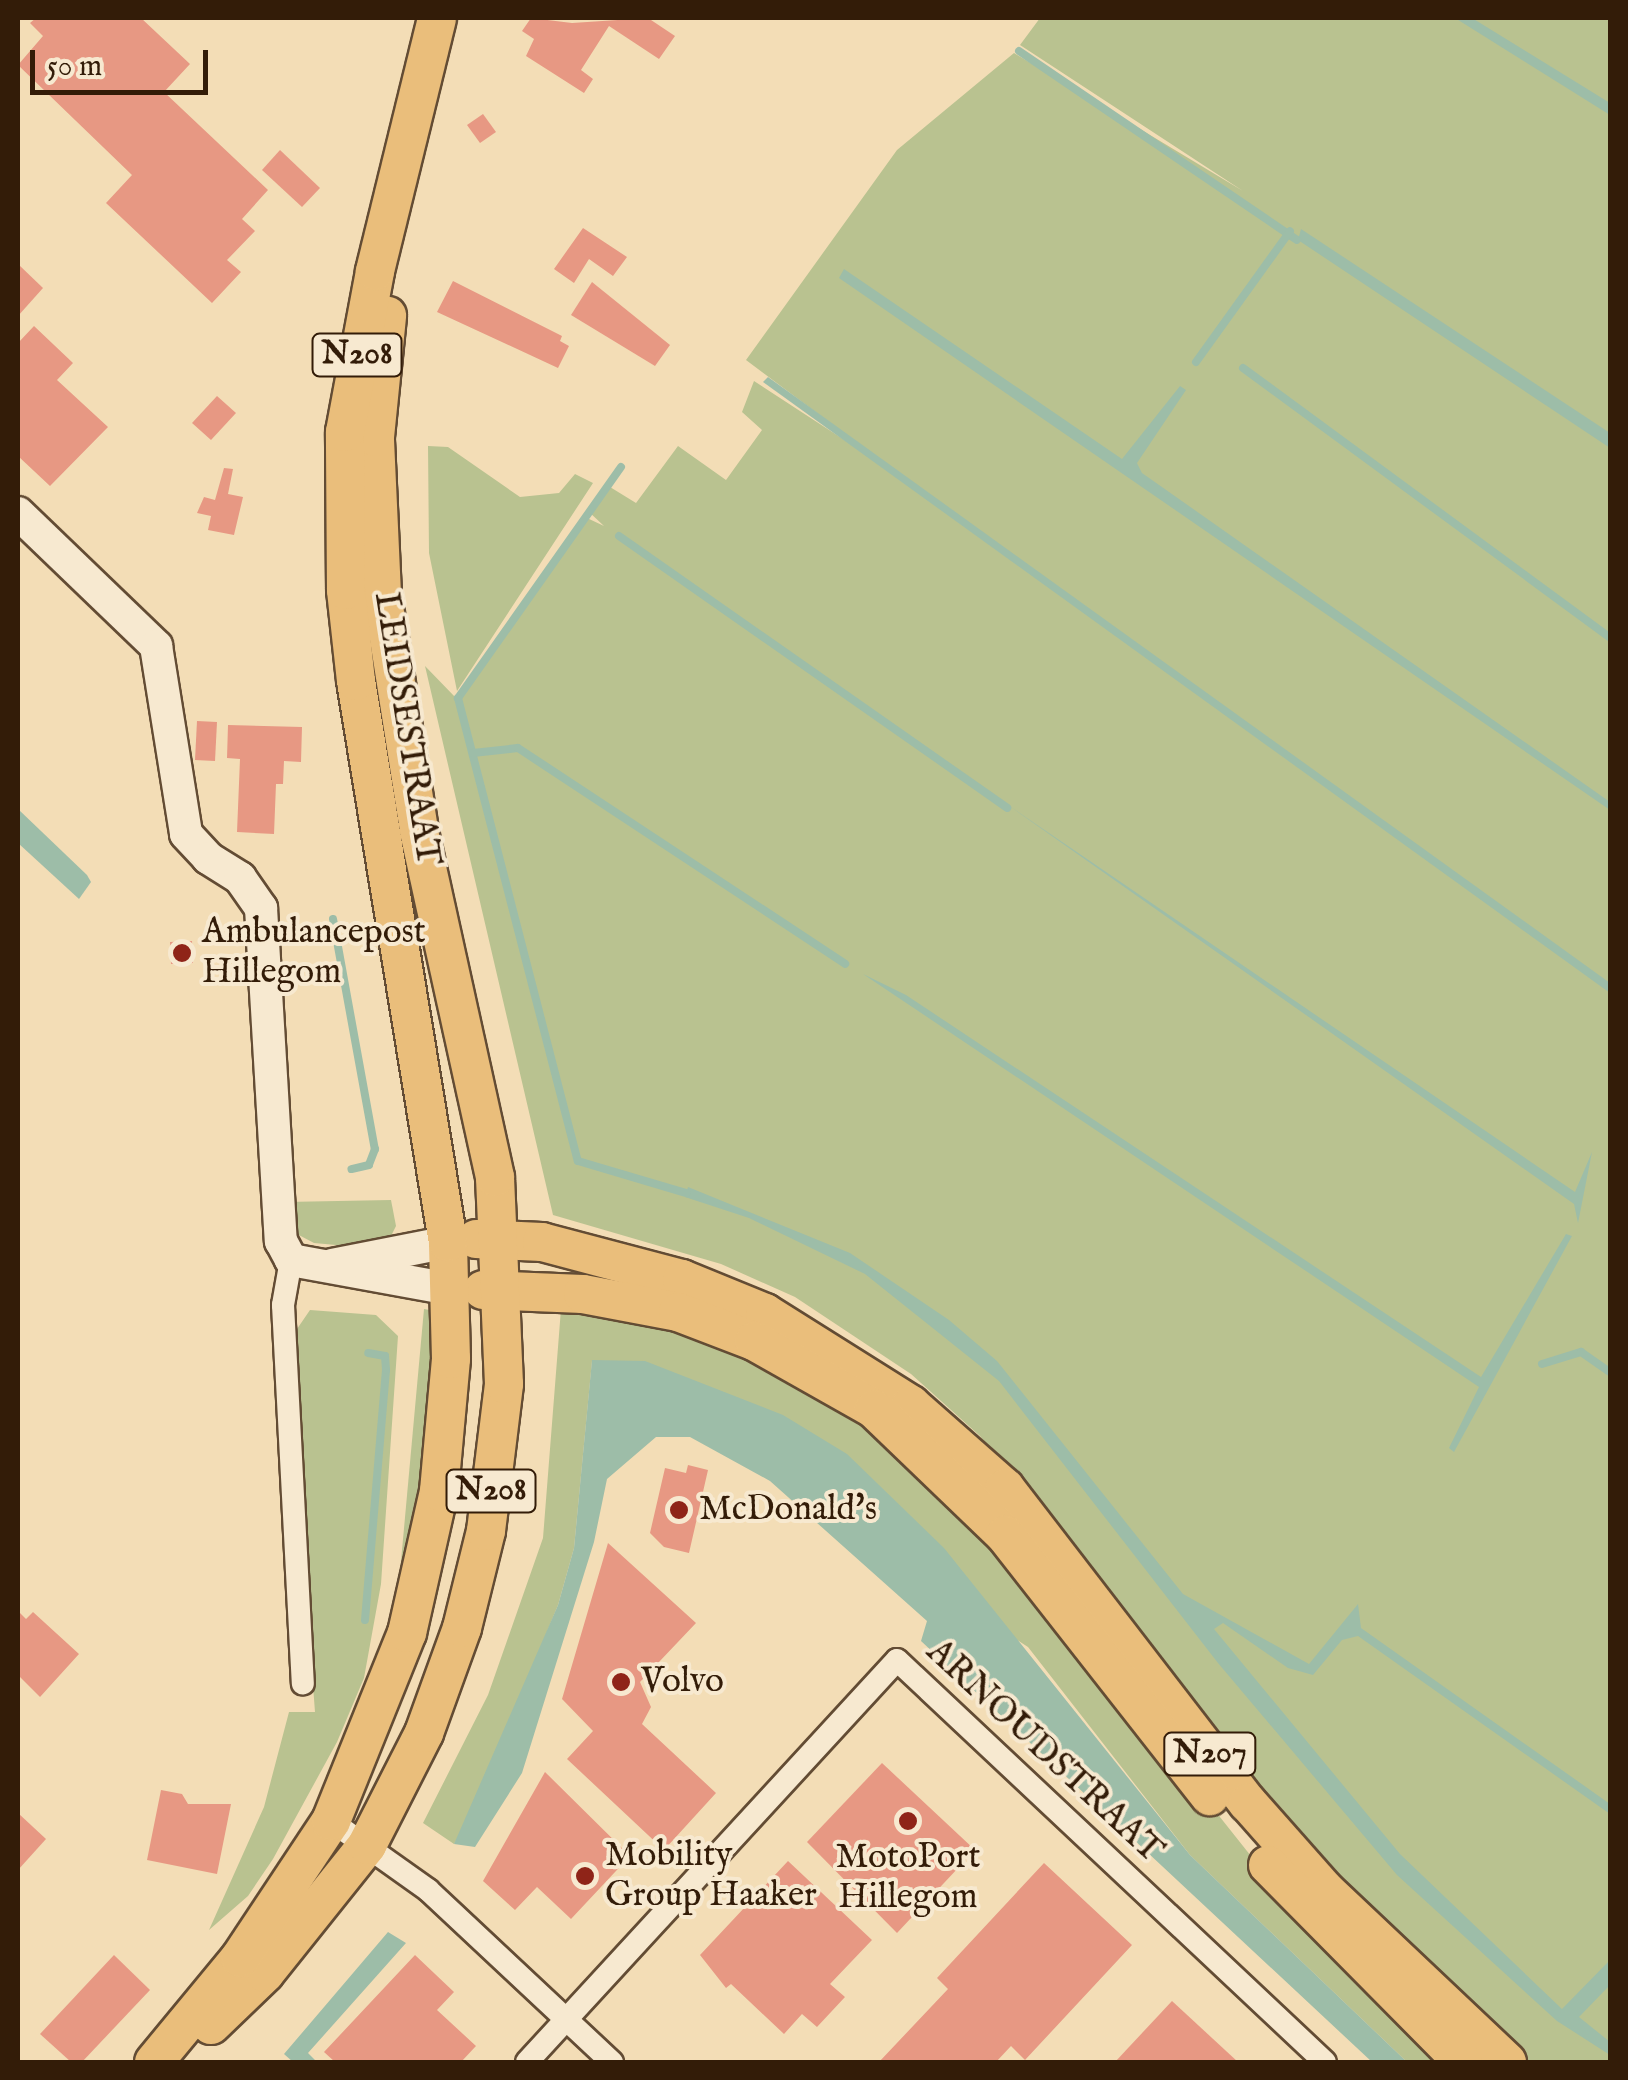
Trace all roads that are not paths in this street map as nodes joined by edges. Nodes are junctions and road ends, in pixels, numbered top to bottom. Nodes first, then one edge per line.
1 (437, 18) edge
2 (411, 124) junction
3 (18, 513) edge
4 (501, 1237) junction
5 (448, 1242) junction
6 (304, 1264) junction
7 (451, 1288) junction
8 (505, 1290) junction
9 (303, 1683) dead end
10 (330, 1821) junction
11 (367, 1844) junction
12 (567, 2021) junction
13 (154, 2062) edge
14 (165, 2062) edge
15 (527, 2062) edge
16 (612, 2062) edge
17 (1325, 2062) edge
18 (1463, 2062) edge
19 (1507, 2062) edge

1 - 2 main road, LEIDSESTRAAT / N208
2 - 4 main road, LEIDSESTRAAT / N208
2 - 5 main road, LEIDSESTRAAT / N208
3 - 6 street
4 - 5 main road, N207
4 - 8 main road, LEIDSESTRAAT / N208
4 - 19 main road, N207
5 - 6 street
5 - 7 main road, LEIDSESTRAAT / N208
6 - 7 street
6 - 9 street
7 - 8 main road, N207
7 - 10 main road, LEIDSESTRAAT / N208
8 - 11 main road, LEIDSESTRAAT / N208
8 - 18 main road, N207
10 - 11 street
10 - 13 main road, LEIDSESTRAAT / N208
11 - 12 street
11 - 14 main road, LEIDSESTRAAT / N208
12 - 15 street, ARNOUDSTRAAT
12 - 16 street
12 - 17 street, ARNOUDSTRAAT

